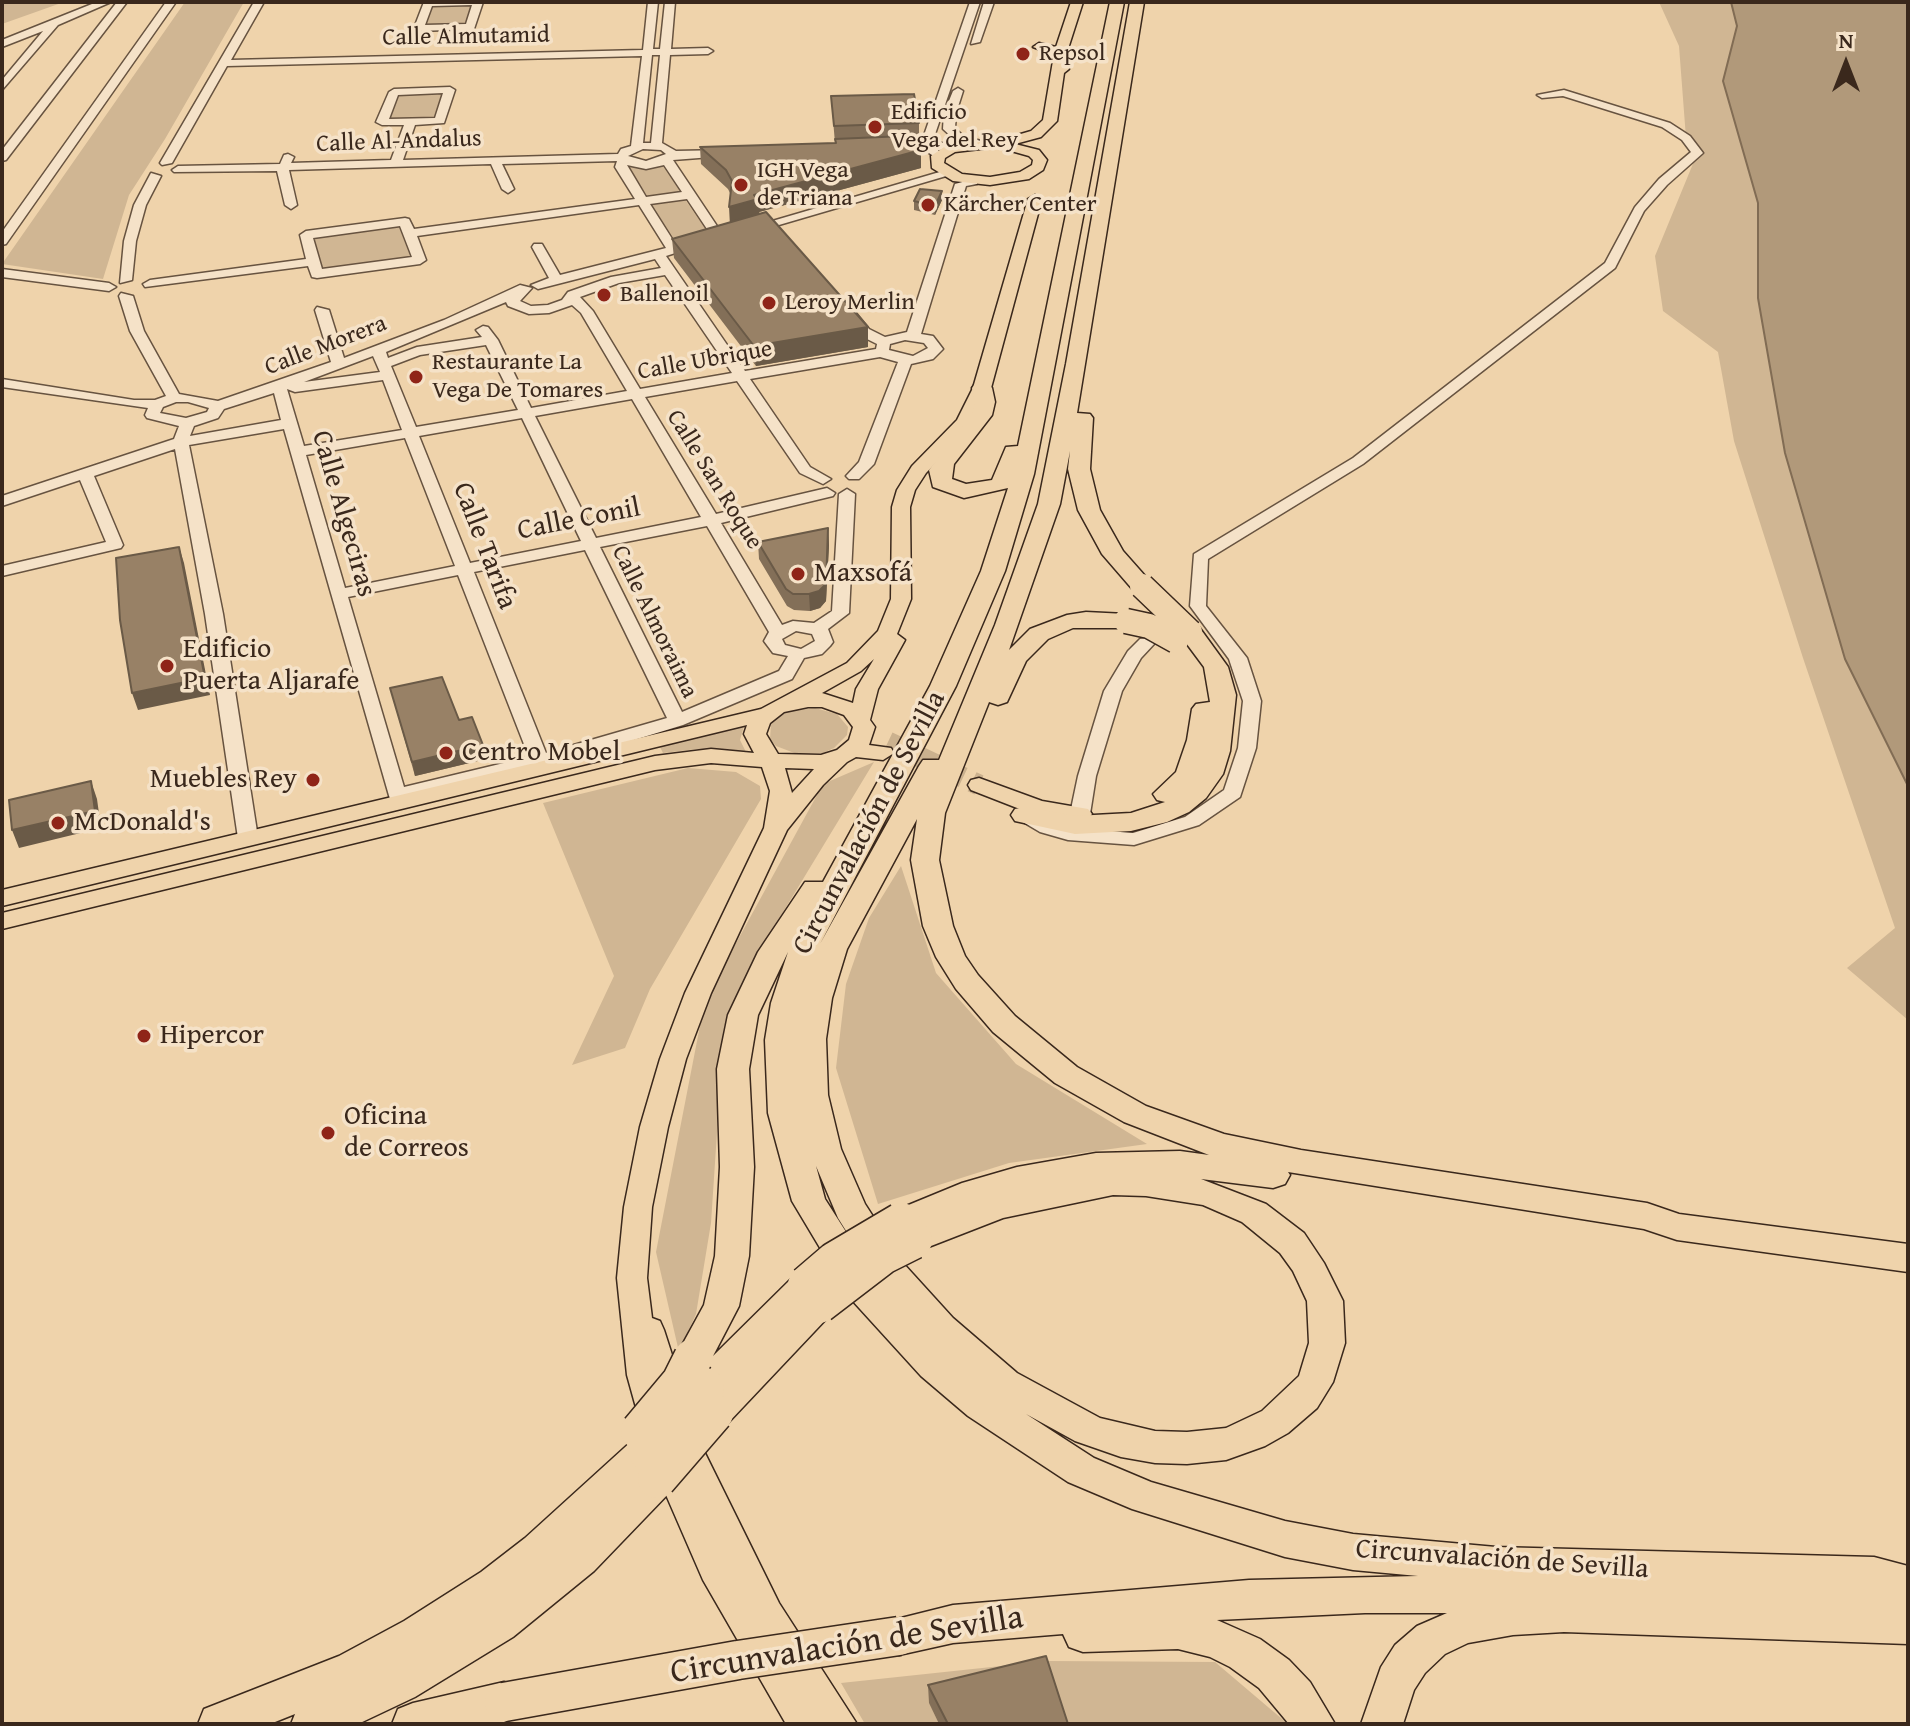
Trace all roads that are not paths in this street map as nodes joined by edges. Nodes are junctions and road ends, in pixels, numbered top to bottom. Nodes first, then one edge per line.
1 (90, 2) edge
2 (106, 2) edge
3 (122, 2) edge
4 (171, 2) edge
5 (259, 2) edge
6 (454, 2) edge
7 (476, 2) edge
8 (653, 2) edge
9 (670, 2) edge
10 (975, 2) edge
11 (989, 2) edge
12 (1075, 2) edge
13 (1083, 2) edge
14 (1117, 2) edge
15 (1137, 2) edge
16 (428, 3) edge
17 (56, 22) junction
18 (1077, 25) junction
19 (2, 37) edge
20 (2, 44) edge
21 (708, 51) dead end
22 (648, 52) junction
23 (665, 52) junction
24 (1042, 54) junction
25 (1060, 55) junction
26 (433, 59) junction
27 (970, 59) dead end
28 (224, 63) junction
29 (1065, 75) junction
30 (960, 84) dead end
31 (2, 87) edge
32 (1546, 92) dead end
33 (1052, 110) junction
34 (411, 121) junction
35 (977, 143) junction
36 (997, 143) junction
37 (656, 146) junction
38 (637, 147) junction
39 (735, 153) edge
40 (934, 155) junction
41 (1037, 156) junction
42 (2, 158) edge
43 (622, 158) junction
44 (670, 158) junction
45 (495, 161) junction
46 (285, 162) junction
47 (166, 163) junction
48 (396, 164) junction
49 (178, 170) junction
50 (947, 174) junction
51 (1030, 174) junction
52 (155, 176) junction
53 (973, 181) junction
54 (990, 181) junction
55 (508, 189) dead end
56 (689, 195) junction
57 (1035, 199) junction
58 (644, 201) junction
59 (291, 205) dead end
60 (772, 224) junction
61 (408, 227) junction
62 (782, 236) edge
63 (719, 238) junction
64 (2, 241) edge
65 (538, 247) dead end
66 (666, 252) junction
67 (313, 262) junction
68 (600, 269) junction
69 (669, 270) junction
70 (2, 273) edge
71 (556, 279) junction
72 (125, 280) junction
73 (150, 284) junction
74 (538, 285) junction
75 (109, 287) junction
76 (521, 290) junction
77 (572, 295) junction
78 (126, 296) junction
79 (844, 308) edge
80 (322, 310) dead end
81 (547, 310) junction
82 (586, 311) junction
83 (499, 314) junction
84 (449, 323) junction
85 (487, 335) junction
86 (913, 336) junction
87 (883, 347) junction
88 (906, 360) junction
89 (384, 363) junction
90 (339, 364) junction
91 (1076, 364) junction
92 (741, 377) junction
93 (1043, 377) junction
94 (2, 383) edge
95 (279, 387) junction
96 (982, 388) junction
97 (2, 392) edge
98 (634, 396) junction
99 (174, 398) junction
100 (218, 406) junction
101 (154, 410) junction
102 (526, 413) junction
103 (187, 423) junction
104 (290, 423) junction
105 (412, 433) junction
106 (181, 442) junction
107 (298, 452) junction
108 (933, 458) junction
109 (86, 475) junction
110 (854, 476) junction
111 (825, 486) junction
112 (847, 494) junction
113 (2, 501) edge
114 (712, 520) junction
115 (589, 545) junction
116 (465, 569) junction
117 (2, 571) edge
118 (339, 594) junction
119 (817, 629) junction
120 (778, 632) junction
121 (1183, 637) junction
122 (1146, 643) dead end
123 (798, 654) junction
124 (791, 702) junction
125 (766, 714) junction
126 (967, 722) junction
127 (862, 723) junction
128 (688, 725) junction
129 (845, 754) junction
130 (540, 761) junction
131 (771, 761) junction
132 (877, 810) junction
133 (1080, 814) junction
134 (1025, 815) junction
135 (776, 828) junction
136 (247, 834) junction
137 (2, 898) edge
138 (2, 921) edge
139 (1218, 1156) junction
140 (907, 1231) junction
141 (1908, 1258) edge
142 (632, 1278) junction
143 (704, 1386) junction
144 (1908, 1584) edge
145 (1908, 1598) edge
146 (497, 1604) junction
147 (1908, 1625) edge
148 (899, 1636) junction
149 (219, 1724) edge
150 (312, 1724) edge
151 (413, 1724) edge
152 (806, 1724) edge
153 (839, 1724) edge
154 (1314, 1724) edge
155 (1382, 1724) edge

1 - 19 street
2 - 17 street
3 - 42 street
4 - 64 street
5 - 28 street
6 - 7 street
6 - 16 street
7 - 26 street
8 - 22 street
9 - 23 street
10 - 40 street
11 - 27 street
12 - 24 main road
12 - 25 main road
13 - 18 main road
14 - 93 highway, Circunvalación de Sevilla
15 - 91 highway, Circunvalación de Sevilla
16 - 26 street
17 - 20 street
17 - 31 street
18 - 25 main road
18 - 29 main road
21 - 23 street, Calle Almutamid
22 - 23 street, Calle Almutamid
22 - 26 street, Calle Almutamid
22 - 38 street
23 - 37 street
24 - 25 main road
24 - 33 main road
25 - 29 main road
25 - 33 main road
26 - 28 street, Calle Almutamid
26 - 34 street
26 - 34 street
28 - 47 street
29 - 41 main road
30 - 35 street
32 - 134 street
33 - 36 main road
34 - 48 street
35 - 36 main road
35 - 40 main road
36 - 41 main road
37 - 38 street
37 - 44 street
38 - 43 street
39 - 44 street
40 - 50 main road
41 - 51 main road
43 - 44 street, Calle Al-Andalus
43 - 45 street, Calle Al-Andalus
43 - 58 street
44 - 56 street
45 - 48 street, Calle Al-Andalus
45 - 55 street
46 - 48 street, Calle Al-Andalus
46 - 49 street, Calle Al-Andalus
46 - 59 street
47 - 49 street
47 - 52 street
49 - 52 street, Calle Al-Andalus
50 - 53 main road
50 - 60 street
51 - 54 main road
51 - 57 main road
52 - 72 street
53 - 54 main road
53 - 86 street
54 - 57 main road
56 - 58 street
56 - 63 street
57 - 96 main road
58 - 61 street
58 - 66 street
60 - 62 street
60 - 63 street
61 - 67 street
61 - 67 street
63 - 66 street
65 - 71 street
66 - 68 street
66 - 69 street
67 - 73 street
68 - 71 street
68 - 77 street
69 - 77 street
69 - 92 street
70 - 75 street
71 - 74 street
72 - 73 street
72 - 75 street
73 - 78 street
74 - 76 street, Calle Morera
74 - 77 street
75 - 78 street
76 - 81 street
76 - 84 street, Calle Morera
77 - 81 street
77 - 82 street, Calle San Roque
78 - 99 street
79 - 87 street
80 - 90 street
81 - 82 street
81 - 83 street, Calle Morera
82 - 98 street, Calle San Roque
83 - 84 street, Calle Morera
83 - 85 street
84 - 85 street
84 - 89 street, Calle Morera
85 - 89 street
85 - 102 street, Calle Almoraima
86 - 87 street, Calle Ubrique
86 - 88 street
87 - 88 street
87 - 92 street, Calle Ubrique
88 - 110 street
89 - 90 street, Calle Morera
89 - 95 street
89 - 105 street, Calle Tarifa
90 - 95 street, Calle Morera
91 - 121 highway, bridge
91 - 126 highway, Circunvalación de Sevilla
92 - 98 street, Calle Ubrique
92 - 111 street
93 - 96 highway
93 - 132 highway, Circunvalación de Sevilla
94 - 101 street
95 - 100 street, Calle Morera
95 - 104 street, Calle Algeciras
96 - 108 main road
97 - 101 street
98 - 102 street, Calle Ubrique
98 - 114 street, Calle San Roque
99 - 100 street
99 - 101 street
100 - 103 street, Calle Morera
101 - 103 street
102 - 105 street, Calle Ubrique
102 - 115 street, Calle Almoraima
103 - 106 street
104 - 106 street
104 - 107 street, Calle Algeciras
105 - 107 street, Calle Ubrique
105 - 116 street, Calle Tarifa
106 - 109 street
106 - 136 street
107 - 118 street, Calle Algeciras
108 - 124 main road
108 - 127 main road
109 - 113 street
109 - 117 street
110 - 111 street
110 - 112 street
111 - 112 street
111 - 114 street, Calle Conil
112 - 119 street
114 - 115 street, Calle Conil
114 - 120 street, Calle San Roque
115 - 116 street, Calle Conil
115 - 128 street, Calle Almoraima
116 - 118 street, Calle Conil
116 - 130 street, Calle Tarifa
118 - 130 street, Calle Algeciras
119 - 120 street
119 - 123 street
120 - 123 street, Calle San Roque
121 - 126 highway, bridge
121 - 133 highway
121 - 134 highway
122 - 133 street
123 - 128 street
124 - 125 main road
124 - 127 main road
125 - 128 main road
125 - 131 main road
126 - 139 highway, Circunvalación de Sevilla
126 - 140 highway
127 - 129 main road
127 - 129 main road
128 - 130 street
128 - 136 main road
129 - 131 main road
129 - 135 main road
131 - 135 main road
131 - 138 main road
132 - 143 highway
132 - 144 highway, Circunvalación de Sevilla
133 - 134 main road
135 - 142 main road
136 - 137 main road
139 - 140 highway
139 - 141 highway
140 - 143 highway, bridge
142 - 152 main road
142 - 153 main road
143 - 146 highway, bridge
143 - 146 highway, bridge
145 - 148 highway, Circunvalación de Sevilla
146 - 149 highway
146 - 150 highway
147 - 155 highway
148 - 151 highway, Circunvalación de Sevilla, bridge
148 - 154 highway

